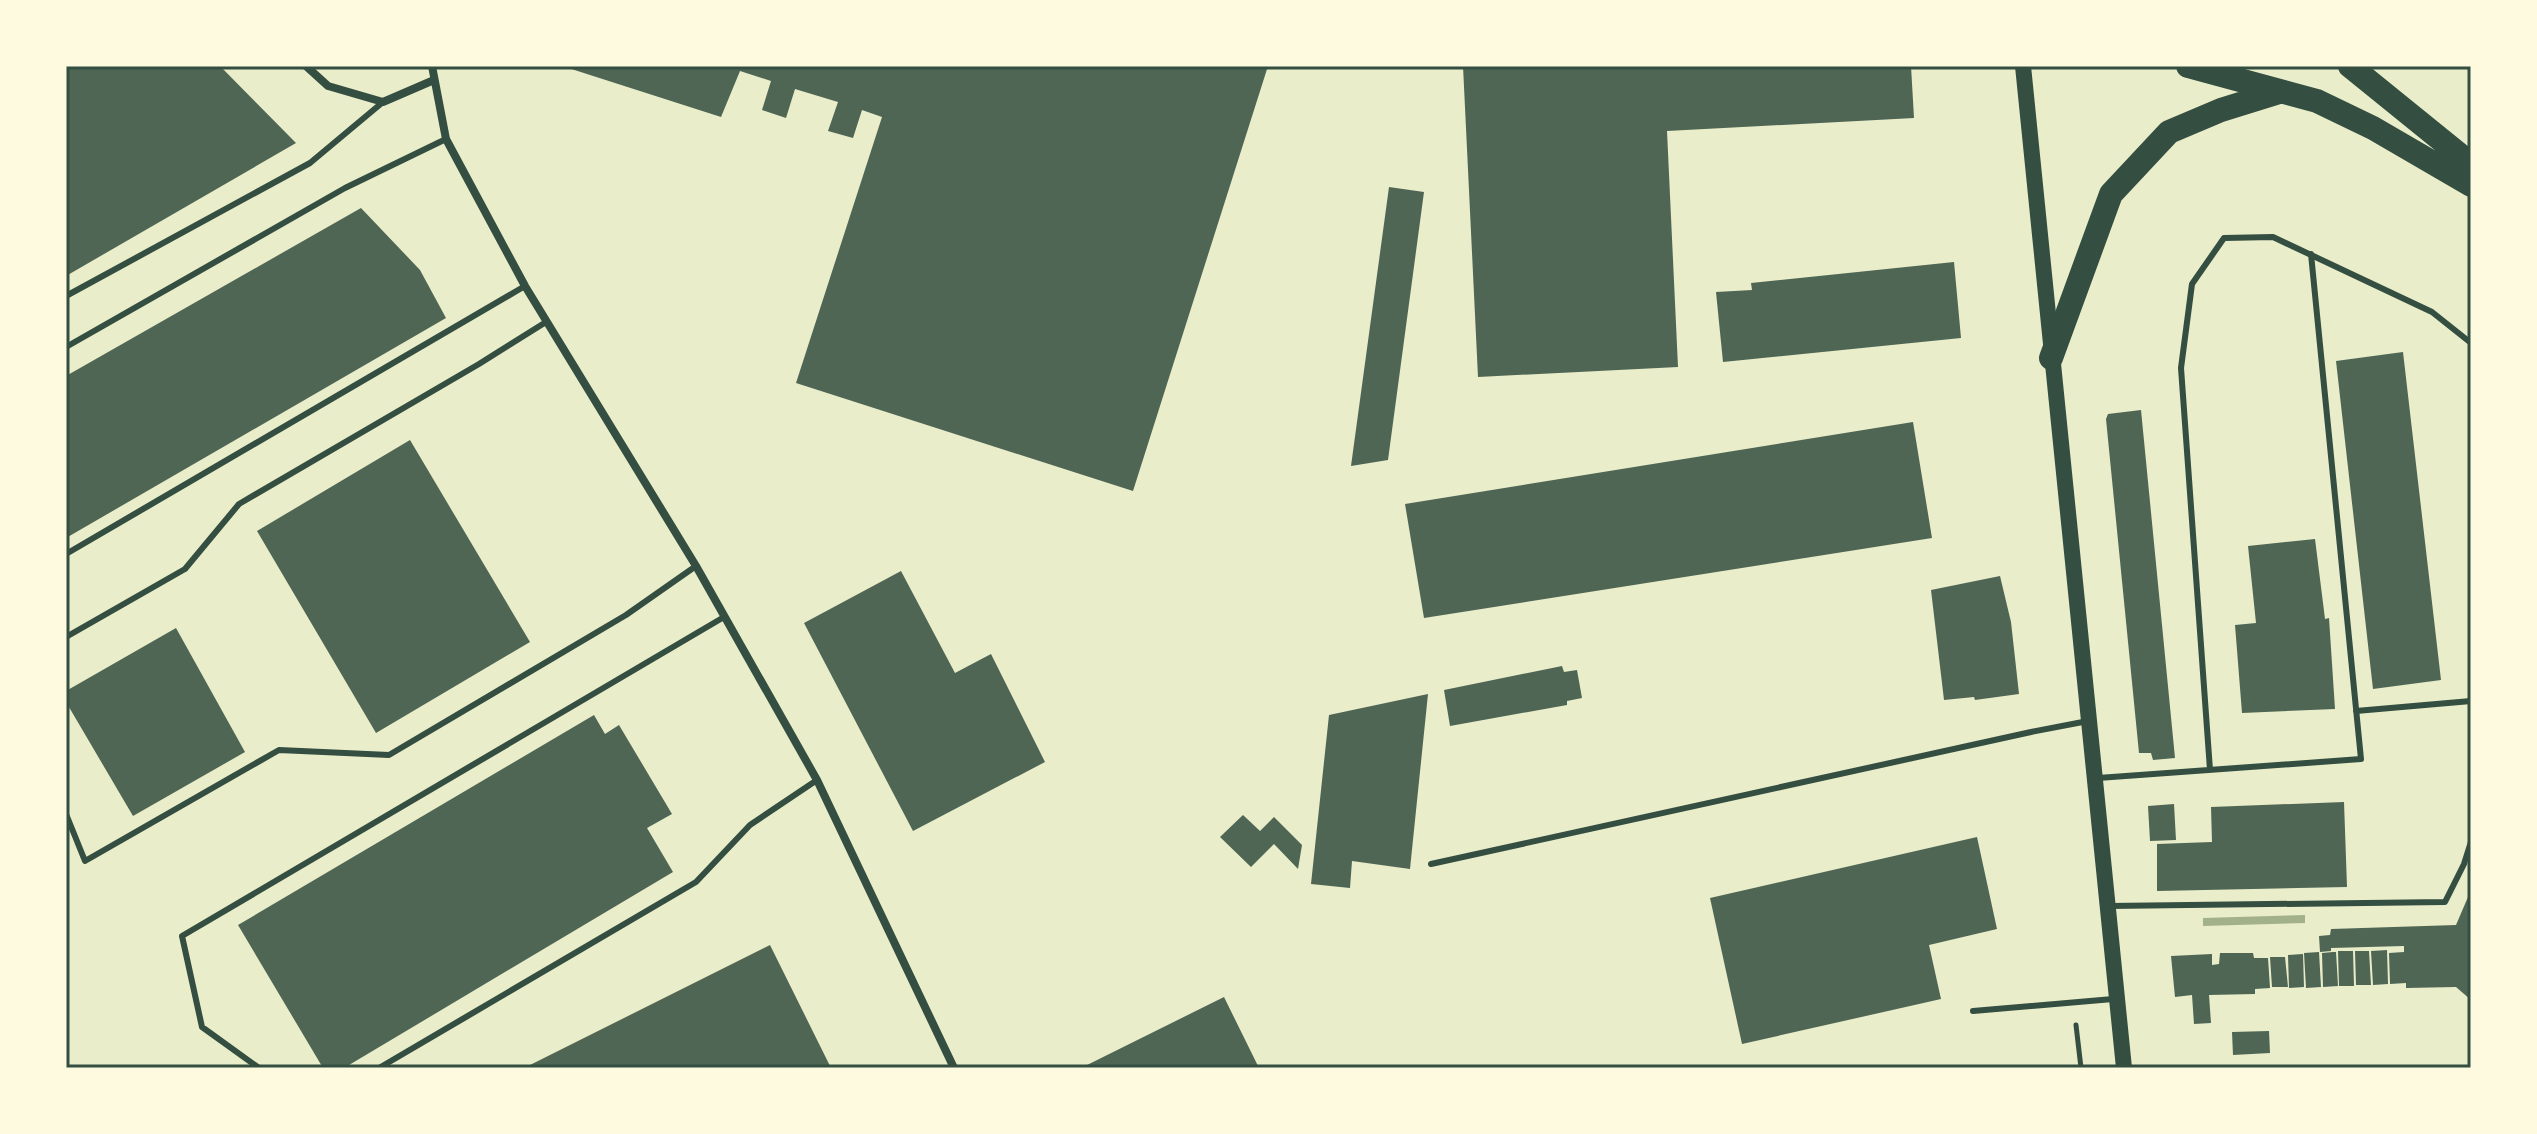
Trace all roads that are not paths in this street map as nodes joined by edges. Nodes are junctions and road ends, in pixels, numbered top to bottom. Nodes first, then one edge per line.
1 (306, 66) edge
2 (432, 66) edge
3 (2023, 66) edge
4 (2188, 66) edge
5 (2350, 66) edge
6 (434, 80) junction
7 (2279, 92) junction
8 (383, 102) junction
9 (446, 139) junction
10 (2471, 164) edge
11 (2471, 185) edge
12 (2311, 254) junction
13 (525, 286) junction
14 (66, 296) edge
15 (546, 322) junction
16 (2471, 343) edge
17 (66, 347) edge
18 (2051, 358) junction
19 (66, 554) edge
20 (696, 566) junction
21 (724, 617) junction
22 (66, 637) edge
23 (2471, 701) edge
24 (2356, 711) junction
25 (2089, 721) junction
26 (2210, 770) junction
27 (2095, 779) junction
28 (817, 780) junction
29 (66, 814) edge
30 (2471, 842) edge
31 (1431, 864) dead end
32 (2107, 906) junction
33 (2117, 999) junction
34 (1973, 1011) dead end
35 (259, 1068) edge
36 (379, 1068) edge
37 (954, 1068) edge
38 (2124, 1068) edge

1 - 8 street
2 - 6 street
3 - 18 main road
4 - 7 highway
5 - 10 highway
6 - 8 street
6 - 9 street
7 - 11 highway
7 - 18 highway
8 - 14 lane
9 - 13 street
9 - 17 lane
12 - 16 lane
12 - 24 lane
12 - 26 lane
13 - 15 street
13 - 19 lane
15 - 20 street
15 - 22 lane
18 - 25 main road
20 - 21 street
20 - 29 lane
21 - 28 street
21 - 35 lane
23 - 24 lane
24 - 26 lane
25 - 27 main road
25 - 31 lane
26 - 27 lane
27 - 32 main road
28 - 36 lane
28 - 37 street
30 - 32 lane
32 - 33 main road
33 - 34 lane
33 - 38 main road

